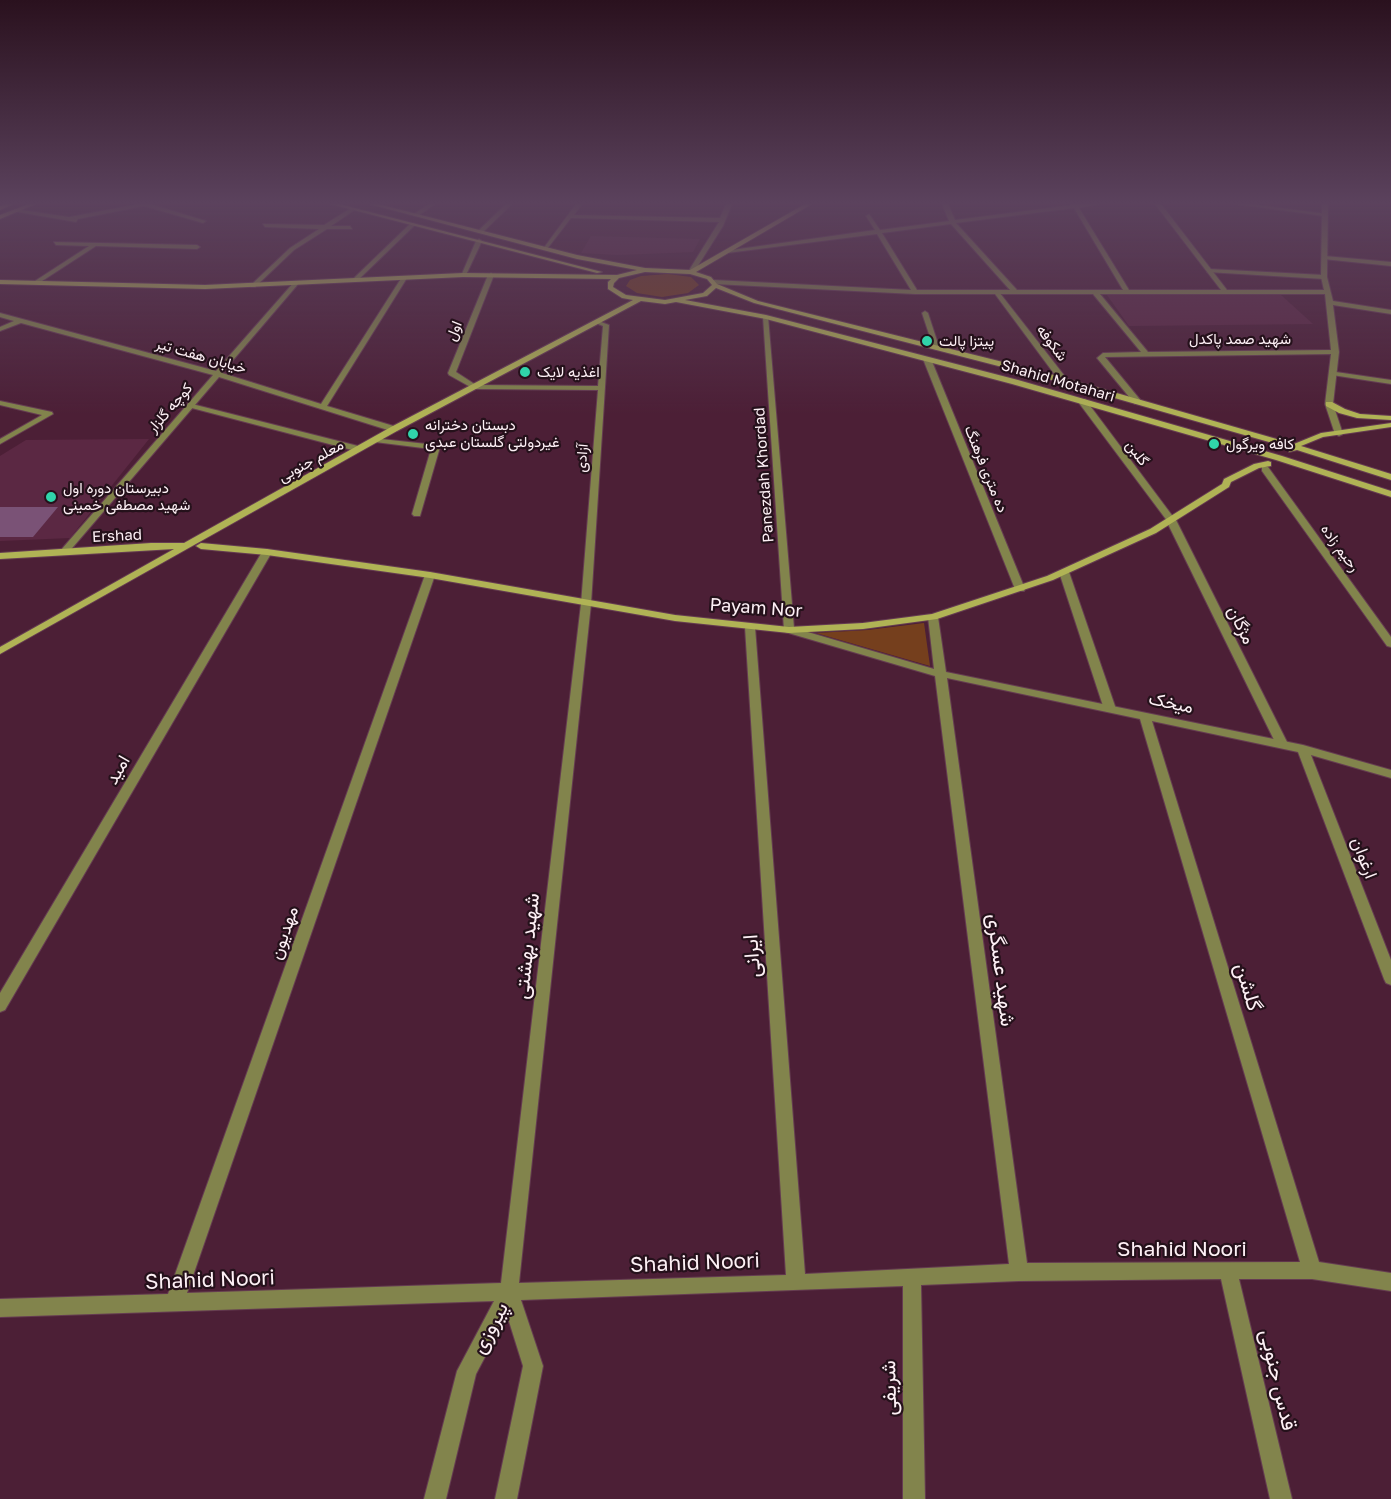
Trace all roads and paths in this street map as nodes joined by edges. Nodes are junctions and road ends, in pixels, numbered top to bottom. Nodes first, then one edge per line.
1 (49, 274) edge
2 (266, 274) edge
3 (361, 274) edge
4 (491, 274) junction
5 (605, 274) edge
6 (629, 274) edge
7 (695, 274) edge
8 (905, 274) edge
9 (999, 274) edge
10 (1117, 274) edge
11 (1211, 274) edge
12 (1254, 274) edge
13 (1324, 274) edge
14 (463, 275) joint
15 (617, 277) junction
16 (1324, 277) junction
17 (404, 278) junction
18 (355, 280) junction
19 (0, 282) edge
20 (37, 282) junction
21 (297, 282) junction
22 (714, 284) junction
23 (253, 286) junction
24 (915, 292) junction
25 (1325, 292) junction
26 (997, 293) junction
27 (1016, 293) junction
28 (1096, 293) junction
29 (1128, 293) junction
30 (1226, 293) junction
31 (638, 300) junction
32 (678, 301) junction
33 (1330, 303) junction
34 (1391, 312) edge
35 (925, 313) dead end
36 (0, 315) edge
37 (766, 317) junction
38 (20, 321) junction
39 (596, 322) junction
40 (0, 329) edge
41 (938, 349) junction
42 (1335, 352) junction
43 (1145, 353) junction
44 (927, 359) junction
45 (1332, 373) junction
46 (218, 374) junction
47 (1064, 381) junction
48 (1391, 382) edge
49 (474, 387) junction
50 (600, 388) junction
51 (1082, 401) junction
52 (1138, 402) junction
53 (0, 403) edge
54 (1329, 404) junction
55 (192, 405) junction
56 (323, 406) junction
57 (1391, 418) edge
58 (1391, 425) edge
59 (394, 429) junction
60 (1335, 434) junction
61 (375, 440) junction
62 (0, 442) edge
63 (1297, 447) junction
64 (359, 449) junction
65 (1279, 458) junction
66 (1266, 466) junction
67 (1391, 477) edge
68 (1391, 494) edge
69 (417, 514) dead end
70 (1171, 520) junction
71 (186, 546) junction
72 (263, 551) junction
73 (67, 552) junction
74 (0, 556) edge
75 (1064, 572) junction
76 (430, 575) junction
77 (1020, 589) junction
78 (586, 604) junction
79 (933, 617) junction
80 (750, 627) junction
81 (789, 630) junction
82 (1391, 644) edge
83 (0, 651) edge
84 (941, 674) junction
85 (1110, 709) junction
86 (1145, 716) junction
87 (1282, 744) junction
88 (1303, 749) junction
89 (1391, 774) edge
90 (1391, 979) edge
91 (0, 1006) edge
92 (1312, 1270) junction
93 (1228, 1271) junction
94 (1019, 1272) junction
95 (912, 1277) junction
96 (796, 1282) junction
97 (1391, 1282) edge
98 (509, 1292) junction
99 (174, 1304) junction
100 (0, 1308) edge
101 (435, 1499) edge
102 (506, 1499) edge
103 (914, 1499) edge
104 (1281, 1499) edge

1 - 20 street
2 - 23 street
3 - 18 street
4 - 14 main road
4 - 15 main road
4 - 49 street, اول
5 - 15 main road
6 - 15 main road
7 - 22 main road, Shahid Motahari
8 - 24 street
9 - 27 street
10 - 29 street
11 - 30 street
12 - 16 street
13 - 16 street
14 - 17 main road
15 - 31 main road
16 - 25 street
17 - 18 main road
17 - 56 street
18 - 21 main road
19 - 20 main road
20 - 23 main road
21 - 23 main road
21 - 46 street, کوچه گلزار
22 - 24 street
22 - 32 main road
22 - 41 main road, Shahid Motahari
24 - 26 street
25 - 30 street
25 - 33 street
26 - 27 street
26 - 47 street, شکوفه
27 - 28 street
28 - 29 street
28 - 43 street
29 - 30 street
31 - 32 main road
31 - 39 main road, معلم جنوبی
32 - 37 main road, Shahid Motahari
33 - 34 street
33 - 42 street
35 - 41 street
36 - 38 street, خیابان هفت تیر
37 - 44 main road, Shahid Motahari
37 - 81 street, Panezdah Khordad
38 - 40 street
38 - 46 street, خیابان هفت تیر
39 - 49 main road, معلم جنوبی
39 - 50 street, آزادی
41 - 47 main road, Shahid Motahari
42 - 43 street, شهید صمد پاکدل
42 - 45 street
43 - 52 street, شهید صمد پاکدل
44 - 51 main road, Shahid Motahari
44 - 77 street, ده متری فرهنگ
45 - 48 street
45 - 54 street
46 - 55 street, کوچه گلزار
46 - 56 street, خیابان هفت تیر
47 - 52 main road, Shahid Motahari
49 - 50 street
49 - 59 main road, معلم جنوبی
50 - 78 street, آزادی
51 - 65 main road, Shahid Motahari
51 - 70 street, گلبن
52 - 63 main road, Shahid Motahari
53 - 62 street
54 - 57 main road
54 - 60 street
55 - 64 street
55 - 73 street, کوچه گلزار
56 - 59 street, خیابان هفت تیر
58 - 60 main road, Payam Nor
59 - 61 main road, معلم جنوبی
60 - 63 main road, Payam Nor
61 - 64 main road, معلم جنوبی
61 - 69 street
63 - 65 main road, Payam Nor
63 - 67 main road, Shahid Motahari
64 - 71 main road, معلم جنوبی
65 - 66 main road, Payam Nor
65 - 68 main road, Shahid Motahari
66 - 70 main road, Payam Nor
66 - 82 street, رحیم زاده
70 - 75 main road, Payam Nor
70 - 87 street, مژگان
71 - 72 main road, Payam Nor
71 - 73 main road, Ershad
71 - 83 main road, معلم جنوبی
72 - 76 main road, Payam Nor
72 - 91 street, امید
73 - 74 main road, Ershad
75 - 77 main road, Payam Nor
75 - 85 street
76 - 78 main road, Payam Nor
76 - 99 street, مهدیون
77 - 79 main road, Payam Nor
78 - 80 main road, Payam Nor
78 - 98 street, شهید بهشتی
79 - 81 main road, Payam Nor
79 - 84 street, شهید عسگری
80 - 81 main road, Payam Nor
80 - 96 street, ایرانی
81 - 84 street, میخک
84 - 85 street, میخک
84 - 94 street, شهید عسگری
85 - 86 street, میخک
86 - 87 street, میخک
86 - 92 street, گلشن
87 - 88 street, میخک
88 - 89 street, میخک
88 - 90 street, ارغوان
92 - 93 street, Shahid Noori
92 - 97 street, Shahid Noori
93 - 94 street, Shahid Noori
93 - 104 street, قدس جنوبی
94 - 95 street, Shahid Noori
95 - 96 street, Shahid Noori
95 - 103 street, شریفی
96 - 98 street, Shahid Noori
98 - 99 street, Shahid Noori
98 - 101 street, پیروزی
98 - 102 street, پیروزی
99 - 100 street, Shahid Noori

